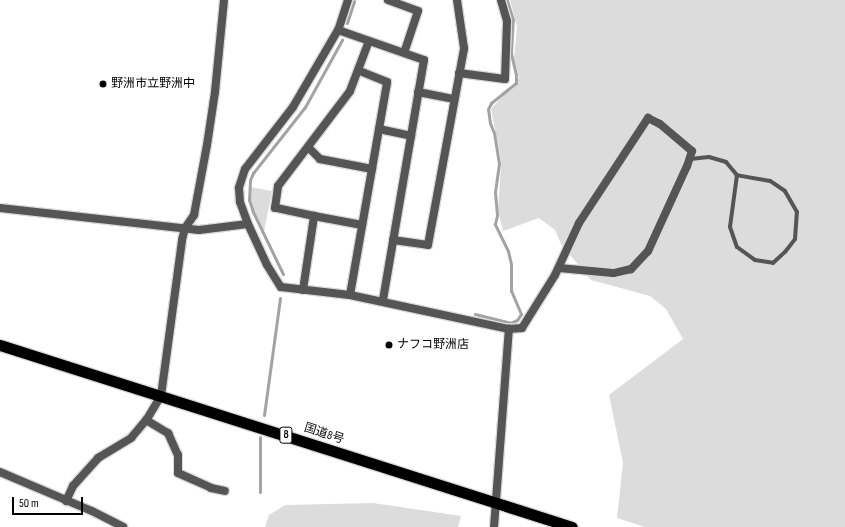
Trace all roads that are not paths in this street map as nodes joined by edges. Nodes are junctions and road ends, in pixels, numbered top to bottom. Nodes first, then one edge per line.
1 (224, 0) edge
2 (348, 0) edge
3 (388, 0) edge
4 (457, 0) edge
5 (501, 0) edge
6 (338, 30) junction
7 (369, 41) junction
8 (404, 54) junction
9 (358, 70) junction
10 (459, 73) junction
11 (418, 92) junction
12 (454, 99) junction
13 (379, 129) junction
14 (411, 136) junction
15 (308, 147) junction
16 (689, 159) junction
17 (372, 169) junction
18 (737, 175) junction
19 (0, 208) edge
20 (314, 216) junction
21 (248, 224) junction
22 (362, 225) junction
23 (186, 228) junction
24 (393, 240) junction
25 (558, 268) junction
26 (303, 290) junction
27 (350, 295) junction
28 (383, 301) junction
29 (509, 329) junction
30 (0, 345) edge
31 (161, 396) junction
32 (146, 420) junction
33 (0, 472) edge
34 (225, 491) dead end
35 (66, 500) junction
36 (495, 502) junction
37 (123, 527) edge
38 (494, 527) edge
39 (572, 527) edge

1 - 23 street
2 - 6 street
3 - 8 street
4 - 10 street
5 - 10 street
6 - 7 street
6 - 21 street
7 - 8 street
7 - 9 street
8 - 11 street
9 - 13 street
9 - 15 street
10 - 12 street
11 - 12 street
11 - 14 street
12 - 24 street
13 - 14 street
13 - 17 street
14 - 24 street
15 - 17 street
15 - 20 street
16 - 18 lane
16 - 25 street
16 - 25 street
17 - 22 street
18 - 18 lane
19 - 23 street
20 - 22 street
20 - 26 street
21 - 23 street
21 - 26 street
22 - 27 street
23 - 31 street
24 - 28 street
25 - 29 street
26 - 27 street
27 - 28 street
28 - 29 street
29 - 36 street
30 - 31 highway, 国道8号 / 8
31 - 32 street
31 - 36 highway, 国道8号 / 8
32 - 34 street
32 - 35 street
33 - 35 street
35 - 37 street
36 - 38 street
36 - 39 highway, 国道8号 / 8

